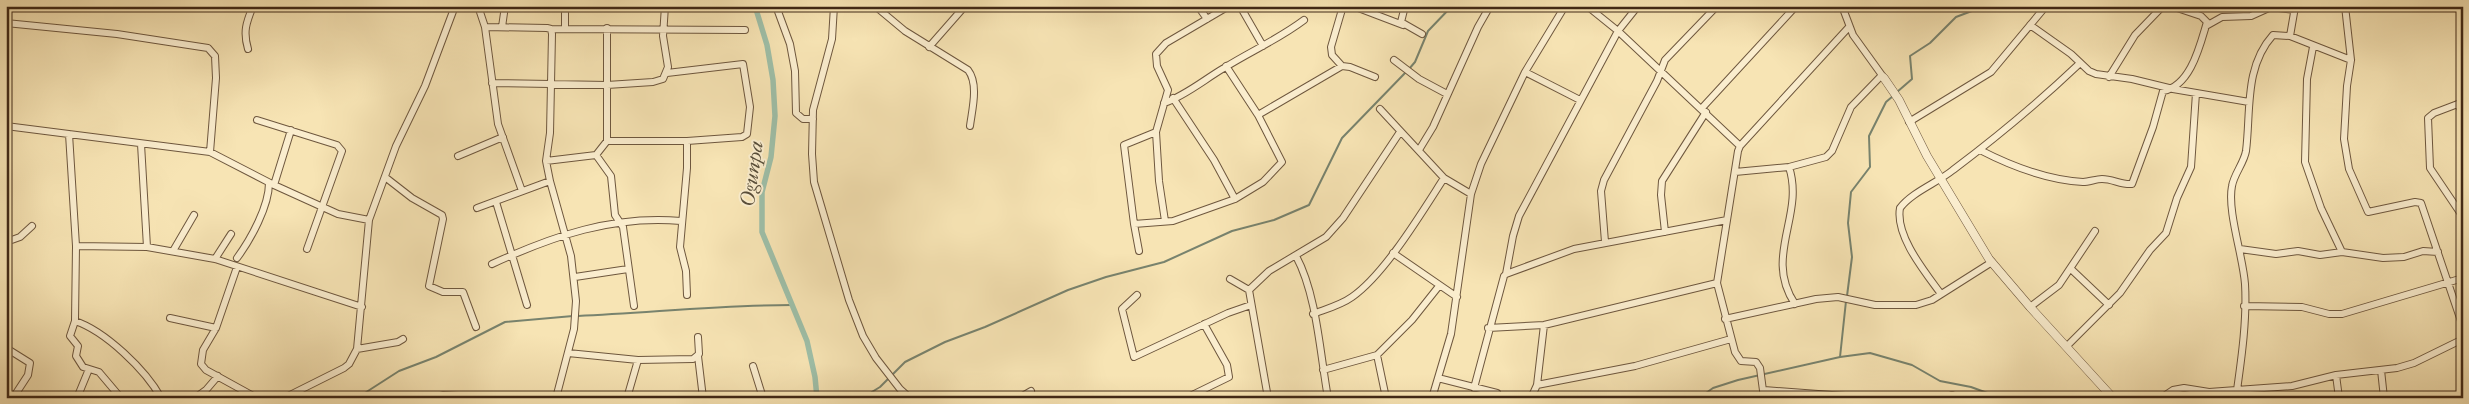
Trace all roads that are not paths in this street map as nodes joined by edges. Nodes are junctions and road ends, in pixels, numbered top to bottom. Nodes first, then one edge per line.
1 (253, 6) edge
2 (456, 6) edge
3 (478, 6) edge
4 (505, 6) edge
5 (565, 6) edge
6 (665, 6) edge
7 (776, 6) edge
8 (834, 6) edge
9 (875, 6) edge
10 (965, 6) edge
11 (1198, 6) edge
12 (1229, 6) edge
13 (1240, 6) edge
14 (1343, 6) edge
15 (1353, 6) edge
16 (1405, 6) edge
17 (1490, 6) edge
18 (1565, 6) edge
19 (1587, 6) edge
20 (1638, 6) edge
21 (1717, 6) edge
22 (1796, 6) edge
23 (1842, 6) edge
24 (2046, 6) edge
25 (2163, 6) edge
26 (2171, 6) edge
27 (2357, 6) edge
28 (2345, 7) edge
29 (2295, 8) edge
30 (1207, 20) junction
31 (1304, 20) dead end
32 (6, 23) edge
33 (1403, 25) junction
34 (2030, 25) junction
35 (485, 26) junction
36 (2206, 26) junction
37 (565, 27) junction
38 (1849, 27) junction
39 (502, 28) junction
40 (607, 28) junction
41 (551, 29) junction
42 (664, 29) junction
43 (744, 30) dead end
44 (1618, 31) junction
45 (1422, 34) dead end
46 (2290, 36) junction
47 (1263, 46) junction
48 (928, 47) junction
49 (2313, 47) junction
50 (248, 49) dead end
51 (1394, 60) dead end
52 (2351, 60) junction
53 (2079, 64) junction
54 (1226, 66) junction
55 (1342, 66) junction
56 (1660, 71) junction
57 (667, 72) junction
58 (1525, 72) junction
59 (1375, 77) dead end
60 (1883, 77) junction
61 (2109, 77) junction
62 (492, 82) junction
63 (551, 84) junction
64 (607, 85) junction
65 (2173, 89) junction
66 (1167, 93) junction
67 (2196, 93) junction
68 (1447, 94) junction
69 (1175, 100) junction
70 (1580, 100) junction
71 (2248, 102) junction
72 (1164, 103) junction
73 (2460, 104) edge
74 (1380, 110) dead end
75 (1704, 110) junction
76 (2463, 114) edge
77 (1258, 115) junction
78 (813, 119) junction
79 (257, 120) dead end
80 (1909, 122) junction
81 (6, 126) edge
82 (970, 126) dead end
83 (291, 130) junction
84 (1156, 132) junction
85 (1400, 132) junction
86 (70, 134) junction
87 (503, 137) junction
88 (607, 141) junction
89 (687, 141) junction
90 (141, 144) junction
91 (1740, 146) junction
92 (1419, 150) junction
93 (1980, 150) junction
94 (210, 152) junction
95 (596, 154) junction
96 (458, 156) dead end
97 (546, 161) junction
98 (1789, 167) junction
99 (1735, 172) junction
100 (385, 177) junction
101 (1444, 178) junction
102 (1941, 179) junction
103 (550, 181) junction
104 (271, 184) junction
105 (522, 191) junction
106 (1471, 194) junction
107 (1235, 199) junction
108 (496, 202) junction
109 (321, 207) junction
110 (477, 208) dead end
111 (194, 215) dead end
112 (2463, 217) edge
113 (369, 220) junction
114 (1728, 220) junction
115 (681, 221) junction
116 (1165, 221) junction
117 (620, 222) junction
118 (1134, 224) junction
119 (32, 226) dead end
120 (2095, 231) dead end
121 (1665, 232) junction
122 (231, 234) dead end
123 (567, 234) junction
124 (6, 242) edge
125 (1606, 242) junction
126 (76, 246) junction
127 (147, 247) junction
128 (307, 249) dead end
129 (2240, 249) junction
130 (173, 251) junction
131 (1139, 251) dead end
132 (2342, 252) junction
133 (2438, 252) junction
134 (513, 254) junction
135 (1393, 254) junction
136 (1296, 256) junction
137 (237, 258) dead end
138 (215, 259) junction
139 (1992, 262) junction
140 (492, 264) dead end
141 (237, 267) junction
142 (628, 269) junction
143 (2071, 269) junction
144 (1506, 274) junction
145 (574, 277) junction
146 (2463, 278) edge
147 (1230, 279) dead end
148 (1717, 283) junction
149 (2447, 284) junction
150 (1439, 286) junction
151 (1249, 290) junction
152 (1941, 294) junction
153 (687, 295) dead end
154 (1137, 295) dead end
155 (1457, 297) junction
156 (1796, 304) junction
157 (527, 305) dead end
158 (1251, 305) junction
159 (2109, 305) junction
160 (634, 306) dead end
161 (2244, 306) junction
162 (362, 307) junction
163 (2030, 307) junction
164 (1313, 314) junction
165 (170, 318) dead end
166 (1725, 318) junction
167 (75, 320) junction
168 (1204, 324) junction
169 (1544, 326) junction
170 (476, 327) dead end
171 (2463, 327) edge
172 (216, 328) junction
173 (1488, 328) junction
174 (698, 337) dead end
175 (403, 339) dead end
176 (1731, 339) junction
177 (2463, 339) edge
178 (2067, 346) junction
179 (6, 348) edge
180 (358, 350) junction
181 (568, 353) junction
182 (1378, 355) junction
183 (698, 356) junction
184 (638, 360) junction
185 (753, 366) dead end
186 (89, 369) junction
187 (1323, 370) junction
188 (2381, 370) junction
189 (2336, 375) junction
190 (218, 376) junction
191 (1438, 378) junction
192 (1537, 385) junction
193 (1474, 388) junction
194 (2237, 390) junction
195 (1031, 391) dead end
196 (1764, 391) edge
197 (1497, 394) dead end
198 (1830, 396) edge
199 (13, 398) edge
200 (77, 398) edge
201 (121, 398) edge
202 (161, 398) edge
203 (196, 398) edge
204 (257, 398) edge
205 (284, 398) edge
206 (433, 398) edge
207 (488, 398) edge
208 (503, 398) edge
209 (513, 398) edge
210 (556, 398) edge
211 (627, 398) edge
212 (703, 398) edge
213 (763, 398) edge
214 (910, 398) edge
215 (1019, 398) edge
216 (1186, 398) edge
217 (1268, 398) edge
218 (1328, 398) edge
219 (1386, 398) edge
220 (1432, 398) edge
221 (1531, 398) edge
222 (1872, 398) edge
223 (2113, 398) edge
224 (2162, 398) edge
225 (2339, 398) edge
226 (2384, 398) edge

1 - 50 street
2 - 100 street
3 - 35 street
4 - 39 street
5 - 37 street
6 - 42 street
7 - 78 street
8 - 78 street
9 - 48 street
10 - 48 street
11 - 30 street
12 - 30 street
13 - 47 street
14 - 55 street
15 - 33 street
16 - 33 street
17 - 68 street
18 - 58 street
19 - 44 street
20 - 44 street
21 - 56 street
22 - 75 street
23 - 38 street
24 - 34 street
25 - 61 street
26 - 36 street
27 - 28 street
28 - 52 street
29 - 36 street
29 - 46 street
30 - 66 street
31 - 47 street
32 - 94 street
33 - 45 street
34 - 53 street
34 - 80 street
35 - 39 street
35 - 62 street
36 - 65 street
37 - 40 street
37 - 41 street
38 - 60 street
38 - 91 street
39 - 41 street
40 - 42 street
40 - 64 street
41 - 63 street
42 - 43 street
42 - 57 street
44 - 56 street
44 - 70 street
46 - 49 street
46 - 71 street
47 - 54 street
48 - 82 street
49 - 52 street
49 - 132 street
51 - 68 street
52 - 133 street
53 - 61 street
53 - 93 street
54 - 69 street
54 - 77 street
55 - 59 street
55 - 77 street
56 - 75 street
56 - 125 street
57 - 64 street
57 - 89 street
58 - 70 street
58 - 106 street
60 - 80 street
60 - 98 street
61 - 65 street
62 - 63 street
62 - 87 street
63 - 64 street
63 - 97 street
64 - 88 street
65 - 67 street
65 - 93 street
66 - 69 street
66 - 72 street
67 - 71 street
67 - 159 street
68 - 92 street
69 - 72 street
69 - 107 street
70 - 144 street
71 - 129 street
72 - 84 street
73 - 76 street
73 - 112 street
74 - 85 street
75 - 91 street
75 - 121 street
77 - 107 street
78 - 214 street
79 - 83 street
80 - 102 street
81 - 86 street
83 - 104 street
83 - 109 street
84 - 116 street
84 - 118 street
85 - 92 street
85 - 136 street
86 - 90 street
86 - 126 street
87 - 96 street
87 - 105 street
88 - 89 street
88 - 95 street
89 - 115 street
90 - 94 street
90 - 127 street
91 - 99 street
92 - 101 street
93 - 102 street
94 - 104 street
95 - 97 street
95 - 117 street
97 - 103 street
98 - 99 street
98 - 156 street
99 - 114 street
100 - 113 street
100 - 170 street
101 - 106 street
101 - 135 street
102 - 139 street
102 - 152 street
103 - 105 street
103 - 123 street
104 - 109 street
104 - 137 street
105 - 108 street
106 - 155 street
107 - 116 street
108 - 110 street
108 - 134 street
109 - 113 street
109 - 128 street
111 - 130 street
113 - 162 street
114 - 121 street
114 - 148 street
115 - 117 street
115 - 153 street
116 - 118 street
117 - 123 street
117 - 142 street
118 - 131 street
119 - 124 street
120 - 143 street
121 - 125 street
122 - 138 street
123 - 134 street
123 - 145 street
125 - 144 street
126 - 127 street
126 - 167 street
127 - 130 street
129 - 132 street
129 - 161 street
130 - 138 street
132 - 133 street
133 - 149 street
134 - 140 street
134 - 157 street
135 - 150 street
135 - 164 street
136 - 151 street
136 - 164 street
138 - 141 street
139 - 152 street
139 - 163 street
141 - 162 street
141 - 172 street
142 - 145 street
142 - 160 street
143 - 159 street
143 - 163 street
144 - 173 street
145 - 181 street
146 - 149 street
147 - 151 street
148 - 166 street
148 - 169 street
149 - 161 street
149 - 171 street
150 - 155 street
150 - 182 street
151 - 158 street
152 - 156 street
154 - 168 street
155 - 191 street
156 - 166 street
158 - 168 street
158 - 217 street
159 - 178 street
161 - 194 street
162 - 180 street
163 - 178 street
164 - 187 street
165 - 172 street
166 - 176 street
167 - 186 street
167 - 202 street
168 - 216 street
169 - 173 street
169 - 192 street
172 - 190 street
173 - 193 street
174 - 183 street
175 - 180 street
176 - 192 street
176 - 196 street
177 - 188 street
178 - 223 street
179 - 199 street
180 - 205 street
181 - 184 street
181 - 210 street
182 - 187 street
182 - 219 street
183 - 184 street
183 - 212 street
184 - 211 street
185 - 213 street
186 - 200 street
186 - 201 street
187 - 218 street
188 - 189 street
188 - 226 street
189 - 194 street
189 - 225 street
190 - 203 street
190 - 204 street
191 - 193 street
191 - 220 street
192 - 221 street
193 - 197 street
194 - 224 street
195 - 215 street
196 - 198 street
198 - 222 street
206 - 207 street
208 - 209 street

